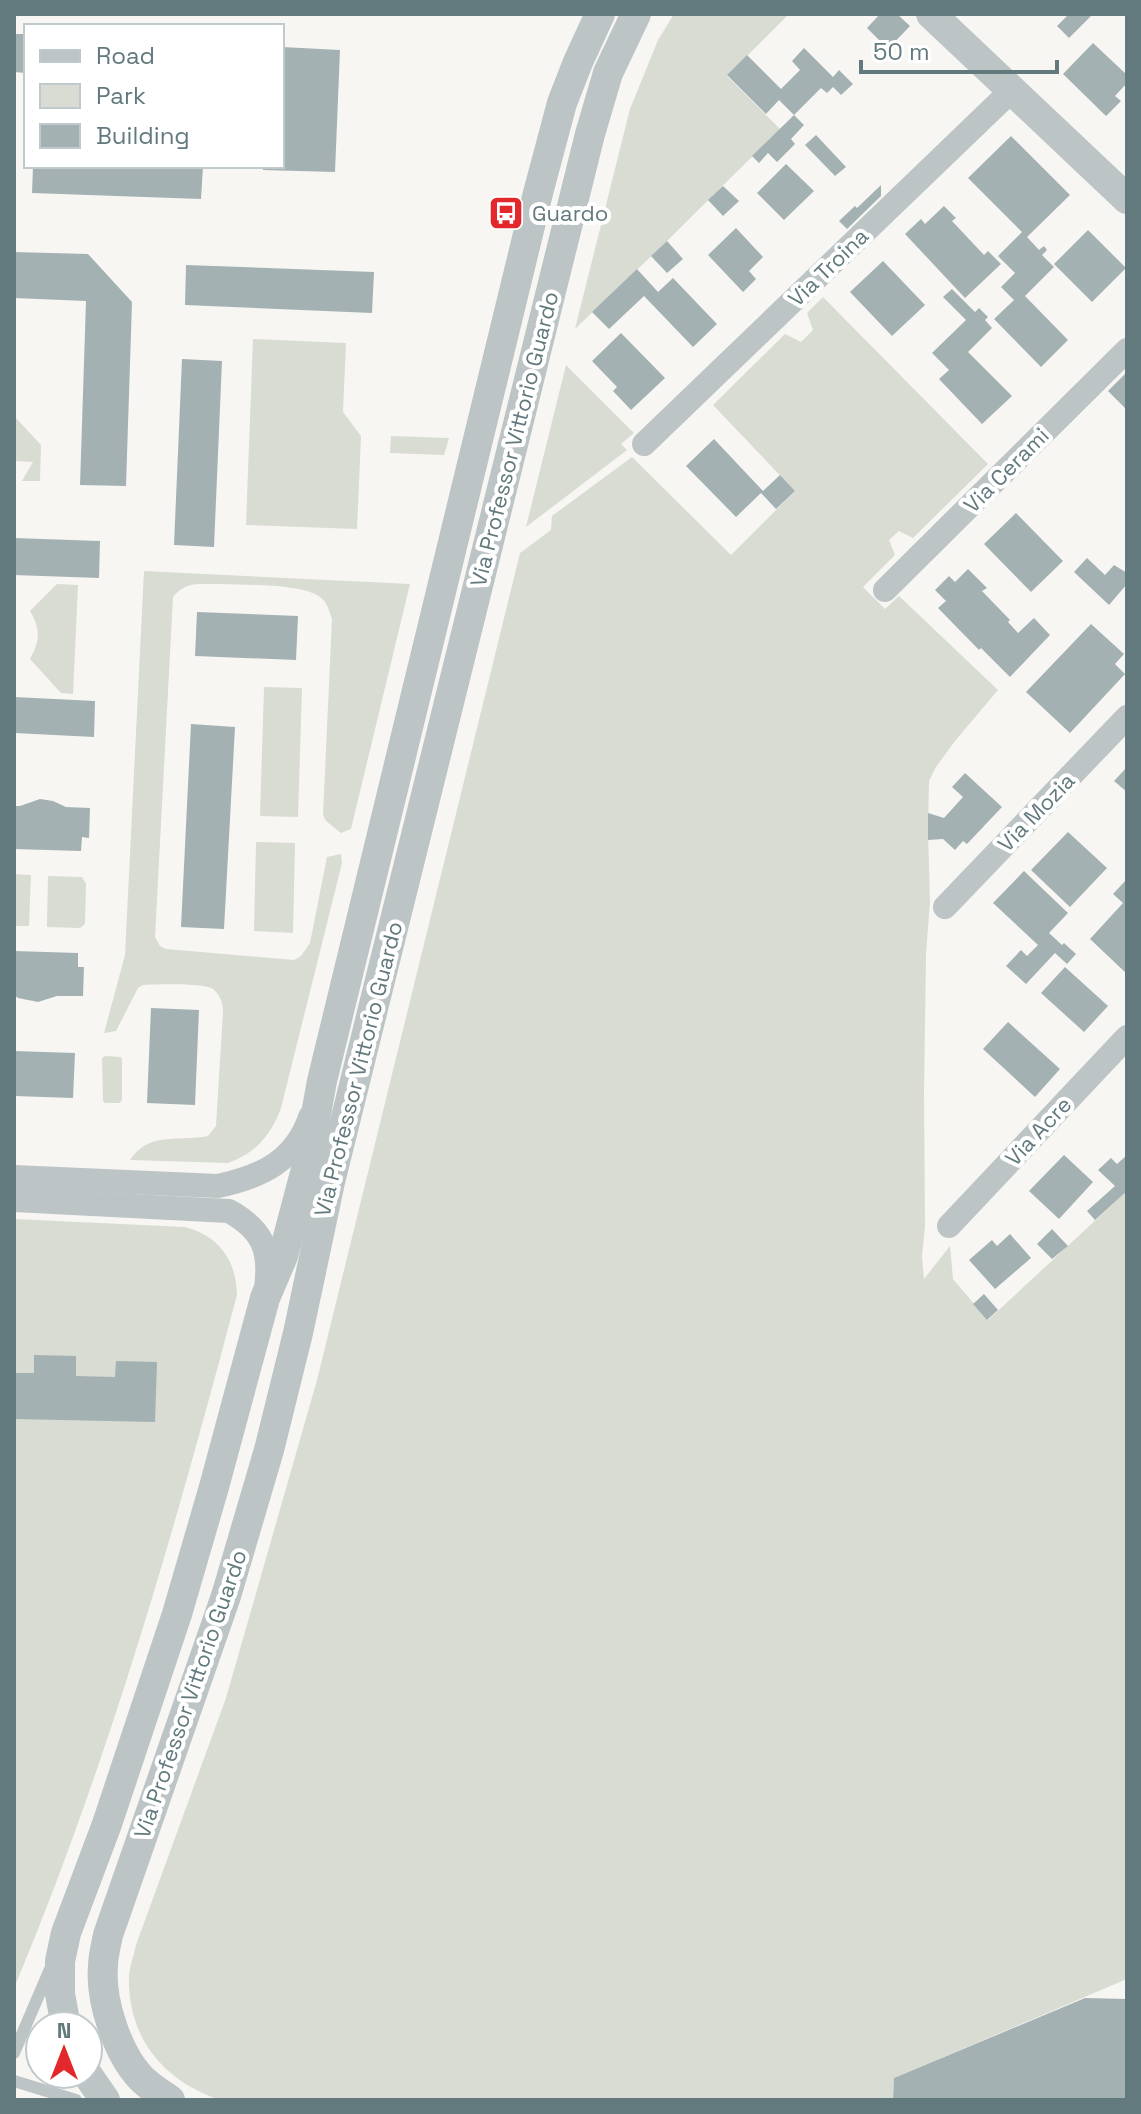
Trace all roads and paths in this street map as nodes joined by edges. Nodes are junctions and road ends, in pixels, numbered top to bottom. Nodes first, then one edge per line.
1 (600, 14) edge
2 (636, 14) edge
3 (931, 14) edge
4 (1011, 91) junction
5 (1123, 188) edge
6 (1127, 350) edge
7 (644, 444) dead end
8 (885, 590) dead end
9 (1127, 717) edge
10 (945, 907) dead end
11 (1127, 1037) edge
12 (322, 1081) junction
13 (14, 1177) edge
14 (14, 1200) edge
15 (949, 1226) dead end
16 (265, 1298) junction
17 (66, 1933) junction
18 (63, 2010) edge
19 (14, 2053) edge
20 (14, 2081) edge
21 (76, 2100) edge
22 (170, 2100) edge

1 - 12 street, Via Professor Vittorio Guardo
2 - 22 street, Via Professor Vittorio Guardo
3 - 4 street
4 - 5 street
4 - 7 street, Via Troina
6 - 8 street, Via Cerami
9 - 10 street, Via Mozia
11 - 15 street, Via Acre
12 - 13 street
12 - 16 street, Via Professor Vittorio Guardo
14 - 16 street
16 - 17 street, Via Professor Vittorio Guardo
17 - 18 street, Via Professor Vittorio Guardo
17 - 19 lane
20 - 21 lane

